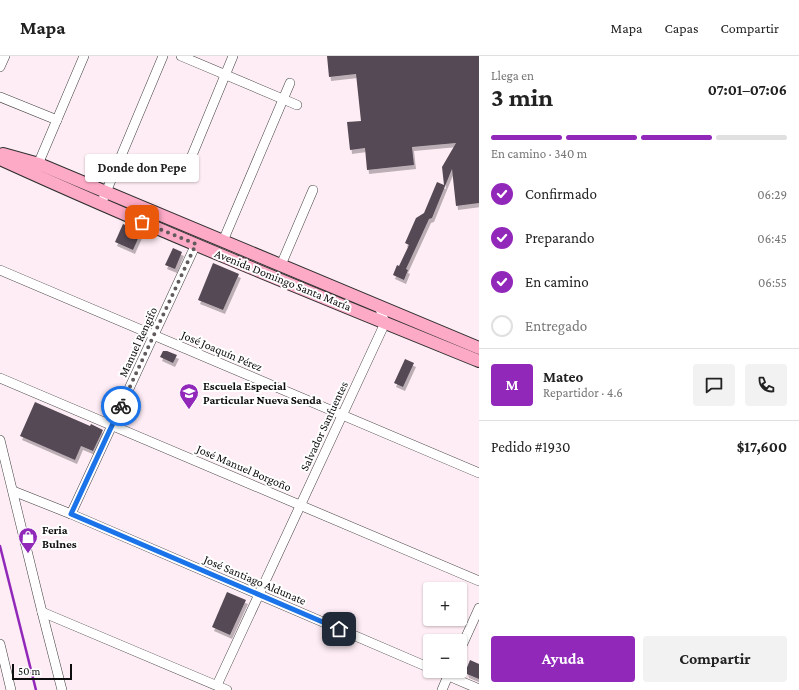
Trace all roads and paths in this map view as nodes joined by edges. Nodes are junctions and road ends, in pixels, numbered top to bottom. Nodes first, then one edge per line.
1 (5, 56) edge
2 (84, 56) edge
3 (163, 56) edge
4 (181, 56) edge
5 (233, 56) edge
6 (0, 67) edge
7 (225, 75) junction
8 (290, 83) dead end
9 (0, 97) edge
10 (283, 99) junction
11 (297, 105) dead end
12 (57, 120) junction
13 (0, 153) edge
14 (0, 159) edge
15 (37, 168) junction
16 (186, 170) dead end
17 (313, 190) dead end
18 (106, 192) junction
19 (101, 204) junction
20 (223, 241) junction
21 (196, 244) junction
22 (281, 265) junction
23 (0, 270) edge
24 (379, 306) junction
25 (385, 323) junction
26 (154, 335) junction
27 (479, 348) edge
28 (479, 361) edge
29 (0, 378) edge
30 (343, 415) junction
31 (112, 425) junction
32 (0, 440) edge
33 (479, 472) edge
34 (13, 491) junction
35 (300, 505) junction
36 (71, 514) junction
37 (479, 581) edge
38 (259, 595) junction
39 (479, 608) edge
40 (42, 612) junction
41 (467, 635) edge
42 (0, 644) edge
43 (423, 665) edge
44 (447, 678) edge
45 (458, 678) edge
46 (217, 686) junction
47 (479, 689) edge
48 (11, 690) edge
49 (62, 690) edge
50 (228, 690) edge
51 (442, 690) edge

1 - 6 street
2 - 12 street
3 - 18 street
4 - 7 street
5 - 7 street
7 - 10 street
7 - 16 street
8 - 10 street
9 - 12 street
10 - 11 street
10 - 20 street
12 - 15 street
13 - 15 main road, Avenida Domingo Santa María
14 - 15 main road, Avenida Domingo Santa María
15 - 18 main road, Avenida Domingo Santa María
15 - 19 main road, Avenida Domingo Santa María
17 - 22 street
18 - 19 street
18 - 20 main road, Avenida Domingo Santa María
19 - 21 main road, Avenida Domingo Santa María
20 - 22 main road, Avenida Domingo Santa María
21 - 25 main road, Avenida Domingo Santa María
21 - 26 street, Manuel Rengifo
22 - 24 main road, Avenida Domingo Santa María
23 - 26 street, José Joaquín Pérez
24 - 25 street
24 - 27 main road, Avenida Domingo Santa María
25 - 28 main road, Avenida Domingo Santa María
25 - 30 street, Salvador Sanfuentes
26 - 30 street, José Joaquín Pérez
26 - 31 street, Manuel Rengifo
29 - 31 street, José Manuel Borgoño
30 - 33 street, José Joaquín Pérez
30 - 35 street, Salvador Sanfuentes
31 - 35 street, José Manuel Borgoño
31 - 36 street, Manuel Rengifo
32 - 34 street
34 - 36 street, José Santiago Aldunate
34 - 40 street
35 - 37 street, José Manuel Borgoño
35 - 38 street, Salvador Sanfuentes
36 - 38 street, José Santiago Aldunate
38 - 43 street, José Santiago Aldunate
38 - 46 street, Salvador Sanfuentes
39 - 41 street
40 - 46 street
40 - 49 street
42 - 48 street
44 - 51 street
45 - 47 street
46 - 50 street

